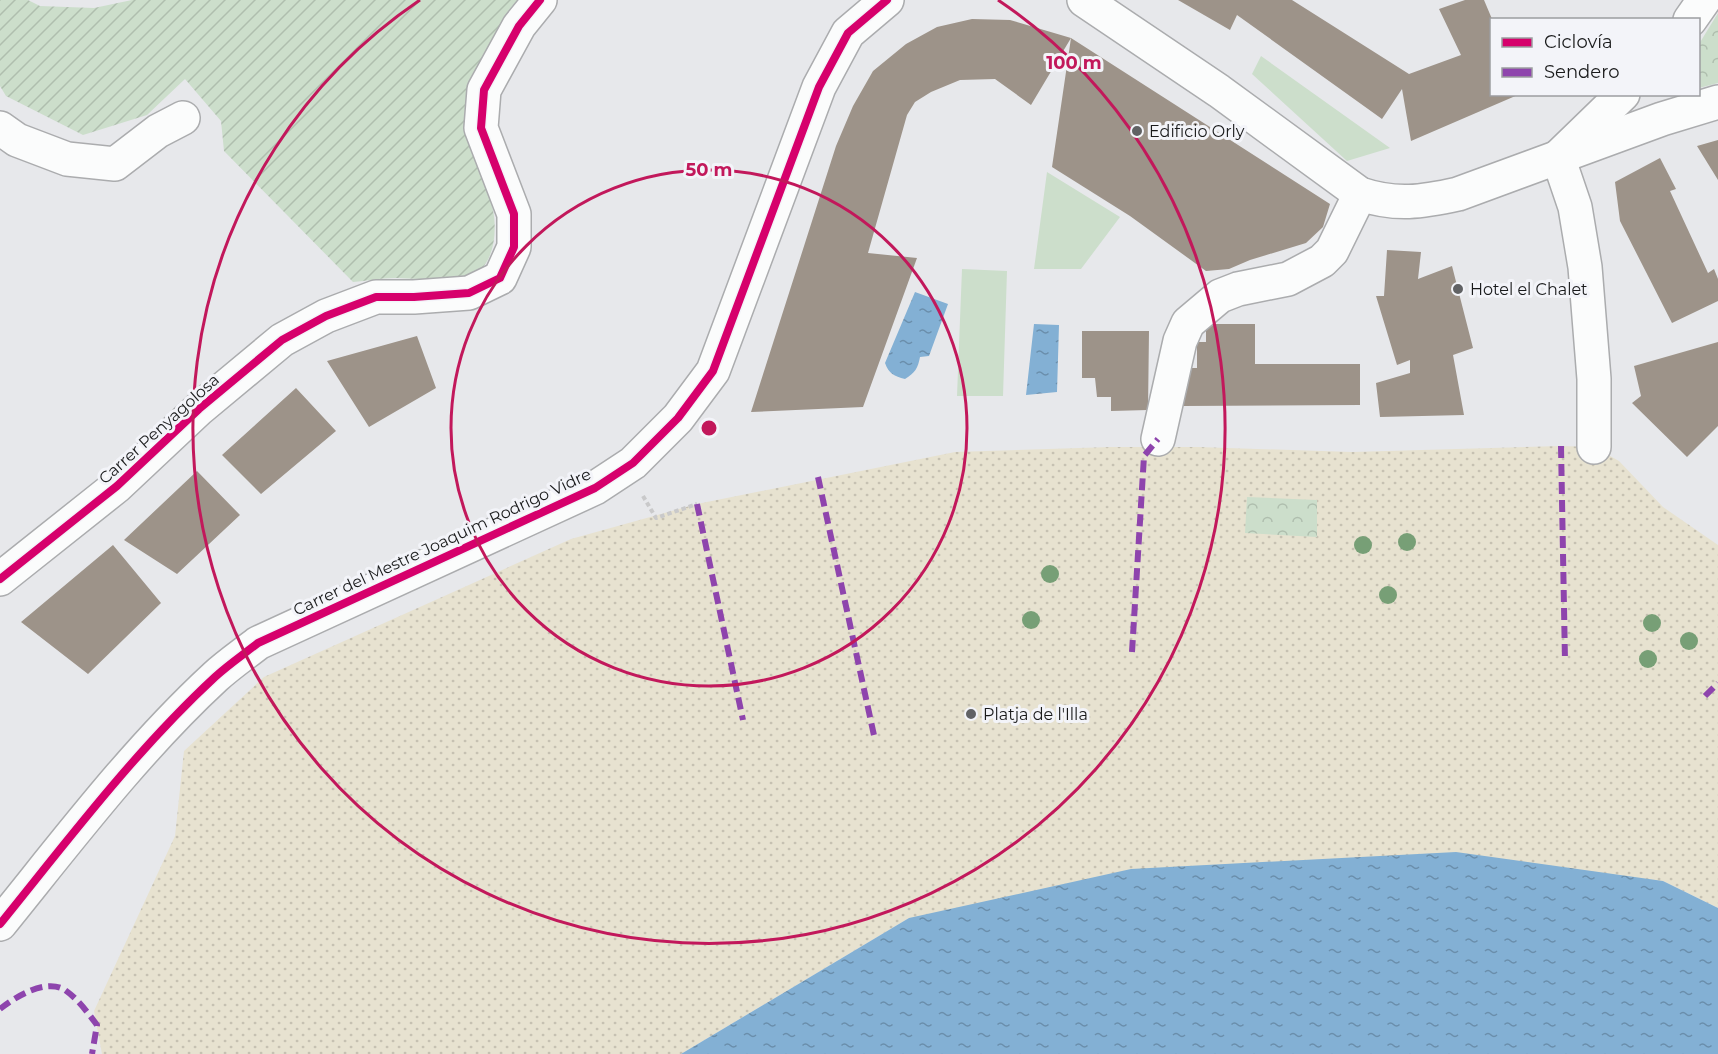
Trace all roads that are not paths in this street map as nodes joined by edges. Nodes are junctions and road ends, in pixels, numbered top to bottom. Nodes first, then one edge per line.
1 (540, 0) edge
2 (887, 0) edge
3 (1084, 0) edge
4 (1704, 0) edge
5 (1691, 18) edge
6 (1621, 96) edge
7 (1718, 102) edge
8 (183, 118) dead end
9 (0, 128) edge
10 (1558, 157) junction
11 (1360, 194) junction
12 (1158, 439) dead end
13 (1594, 447) dead end
14 (0, 579) edge
15 (0, 924) edge

1 - 14 street, Carrer Penyagolosa
2 - 15 street, Carrer del Mestre Joaquim Rodrigo Vidre
3 - 11 street
4 - 5 street
6 - 10 street
7 - 10 street
8 - 9 street
10 - 11 street
10 - 13 street
11 - 12 street

